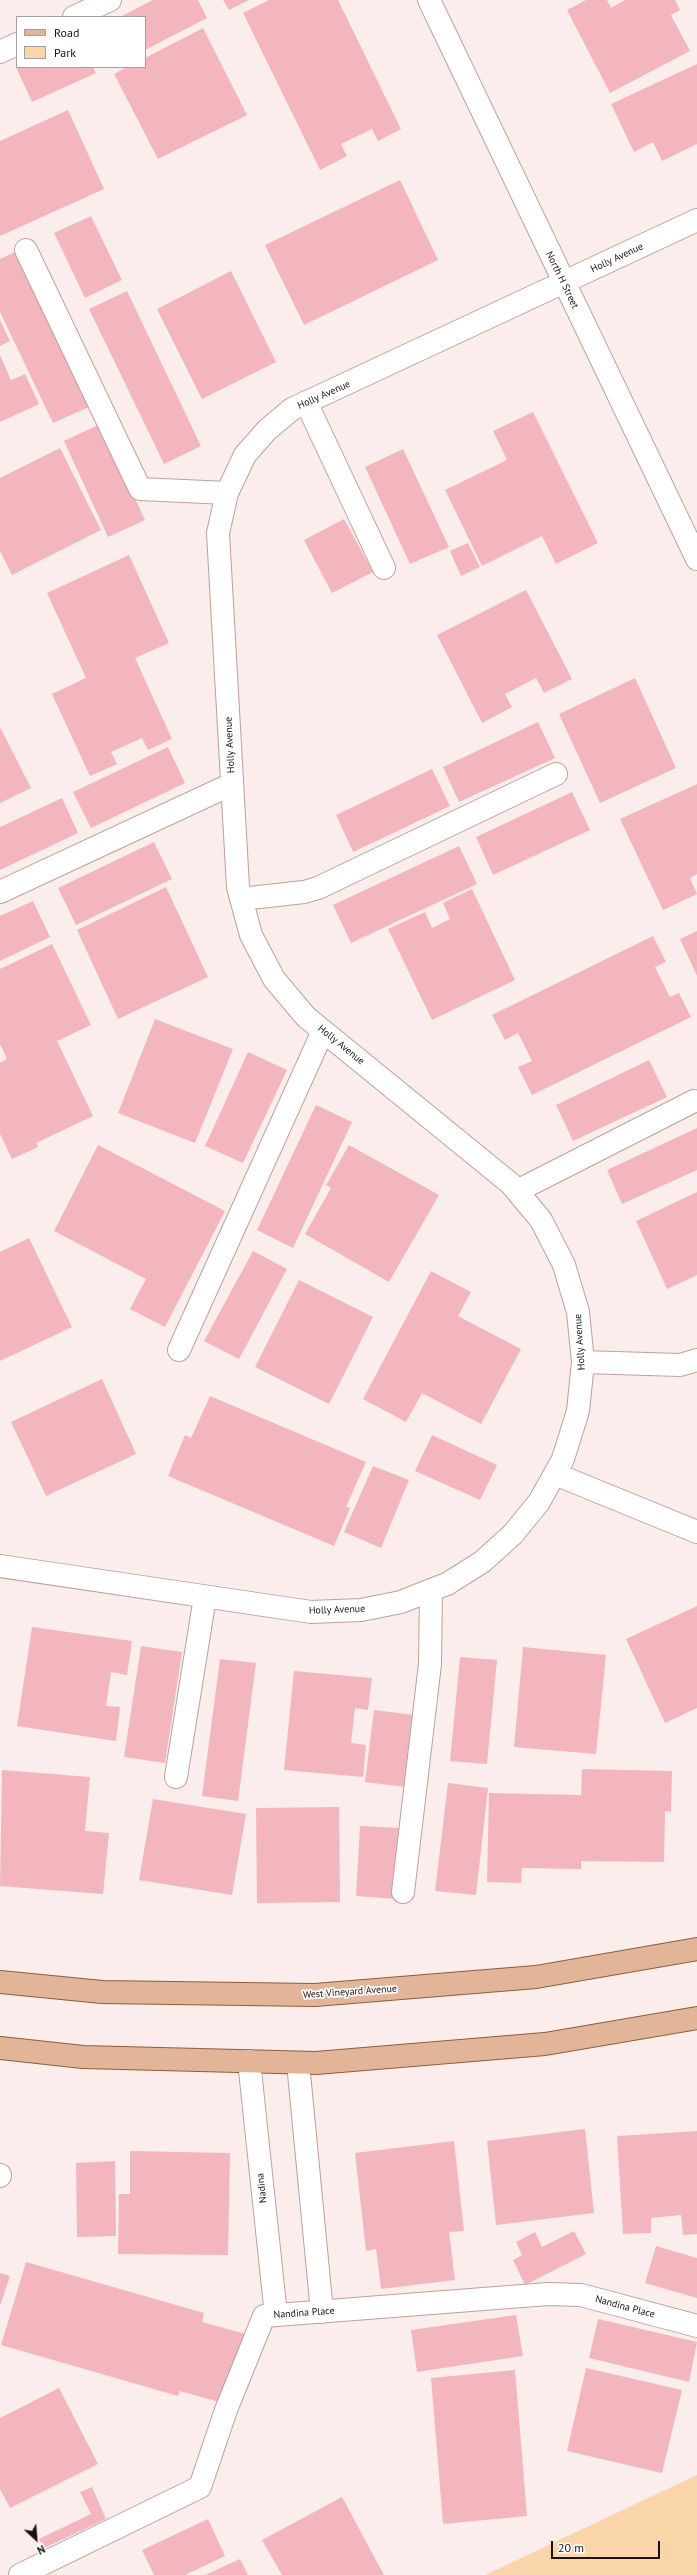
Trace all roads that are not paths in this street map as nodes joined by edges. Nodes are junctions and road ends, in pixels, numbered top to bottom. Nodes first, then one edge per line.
1 (110, 0) edge
2 (429, 0) edge
3 (76, 16) edge
4 (16, 44) edge
5 (0, 52) edge
6 (697, 220) edge
7 (26, 250) dead end
8 (564, 283) junction
9 (306, 402) junction
10 (227, 493) junction
11 (697, 559) edge
12 (384, 568) dead end
13 (556, 774) dead end
14 (232, 784) junction
15 (0, 892) edge
16 (241, 899) junction
17 (323, 1031) junction
18 (694, 1101) dead end
19 (517, 1191) junction
20 (179, 1350) dead end
21 (697, 1360) edge
22 (583, 1362) junction
23 (555, 1474) junction
24 (697, 1532) edge
25 (0, 1566) edge
26 (431, 1590) junction
27 (206, 1597) junction
28 (176, 1777) dead end
29 (403, 1892) dead end
30 (697, 1949) edge
31 (0, 1982) edge
32 (697, 2018) edge
33 (0, 2048) edge
34 (249, 2061) junction
35 (298, 2063) junction
36 (322, 2312) junction
37 (276, 2315) junction
38 (697, 2326) edge
39 (20, 2575) edge

1 - 3 street
2 - 8 street, North H Street
4 - 5 street
6 - 8 street, Holly Avenue
7 - 10 street
8 - 9 street, Holly Avenue
8 - 11 street, North H Street
9 - 10 street, Holly Avenue
9 - 12 street
10 - 14 street, Holly Avenue
13 - 16 street
14 - 15 street
14 - 16 street, Holly Avenue
16 - 17 street, Holly Avenue
17 - 19 street, Holly Avenue
17 - 20 street
18 - 19 street
19 - 22 street, Holly Avenue
21 - 22 street
22 - 23 street, Holly Avenue
23 - 24 street
23 - 26 street, Holly Avenue
25 - 27 street, Holly Avenue
26 - 27 street, Holly Avenue
26 - 29 street
27 - 28 street
30 - 31 main road, West Vineyard Avenue
32 - 35 main road
33 - 34 main road
34 - 35 main road
34 - 37 street, Nadina
35 - 36 street
36 - 37 street, Nandina Place
36 - 38 street, Nandina Place
37 - 39 street, Nandina Place

